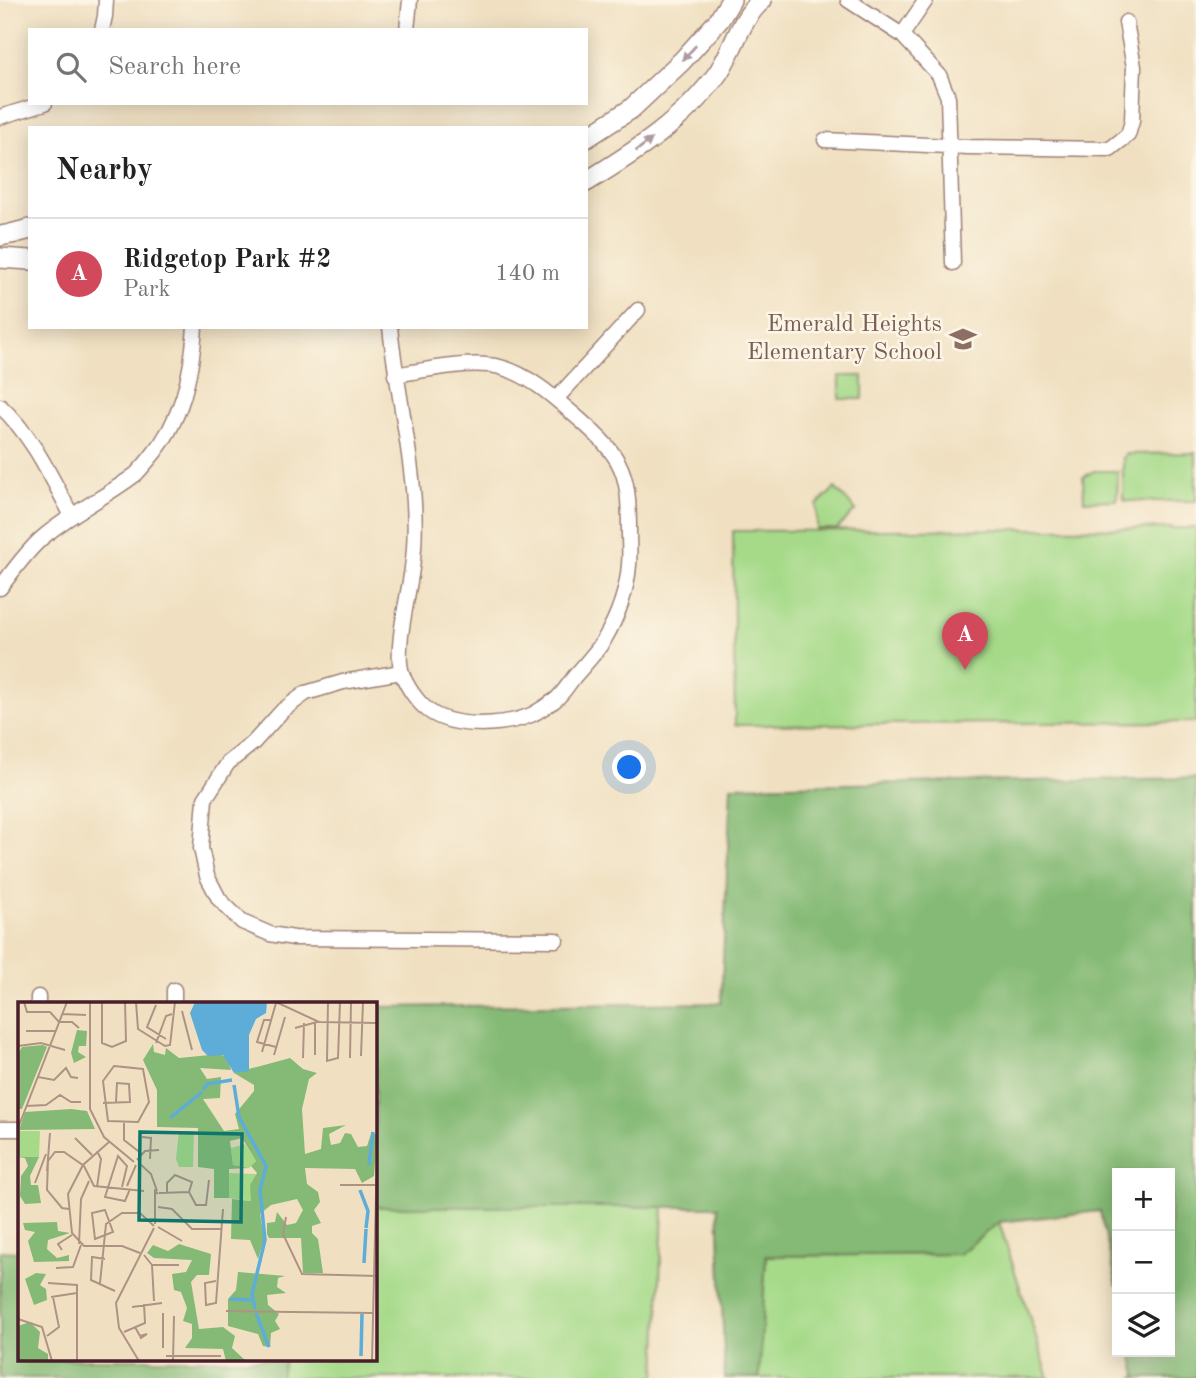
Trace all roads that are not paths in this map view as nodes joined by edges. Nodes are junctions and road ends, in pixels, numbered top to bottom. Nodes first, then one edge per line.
1 (106, 0) edge
2 (410, 0) edge
3 (731, 0) edge
4 (762, 0) edge
5 (848, 0) edge
6 (926, 0) edge
7 (1126, 22) dead end
8 (102, 28) edge
9 (407, 28) edge
10 (902, 34) junction
11 (39, 105) edge
12 (0, 117) edge
13 (588, 137) edge
14 (825, 140) dead end
15 (951, 147) junction
16 (588, 181) edge
17 (28, 230) edge
18 (0, 236) edge
19 (0, 258) edge
20 (28, 260) edge
21 (953, 262) dead end
22 (638, 310) dead end
23 (195, 329) edge
24 (390, 329) edge
25 (396, 375) junction
26 (556, 399) junction
27 (0, 406) edge
28 (72, 516) junction
29 (0, 587) edge
30 (401, 672) junction
31 (556, 940) dead end
32 (0, 1129) edge
33 (18, 1129) edge

1 - 8 street
2 - 9 street
3 -> 13 main road
16 -> 4 main road
5 - 10 street
6 - 10 street
7 - 15 street
10 - 15 street
11 - 12 street
14 - 15 street
15 - 21 street
17 - 18 main road
19 - 20 main road
22 - 26 street
23 - 28 street
24 - 25 street
25 - 26 street
25 - 30 street
26 - 30 street
27 - 28 street
28 - 29 street
30 - 31 street
32 - 33 street

